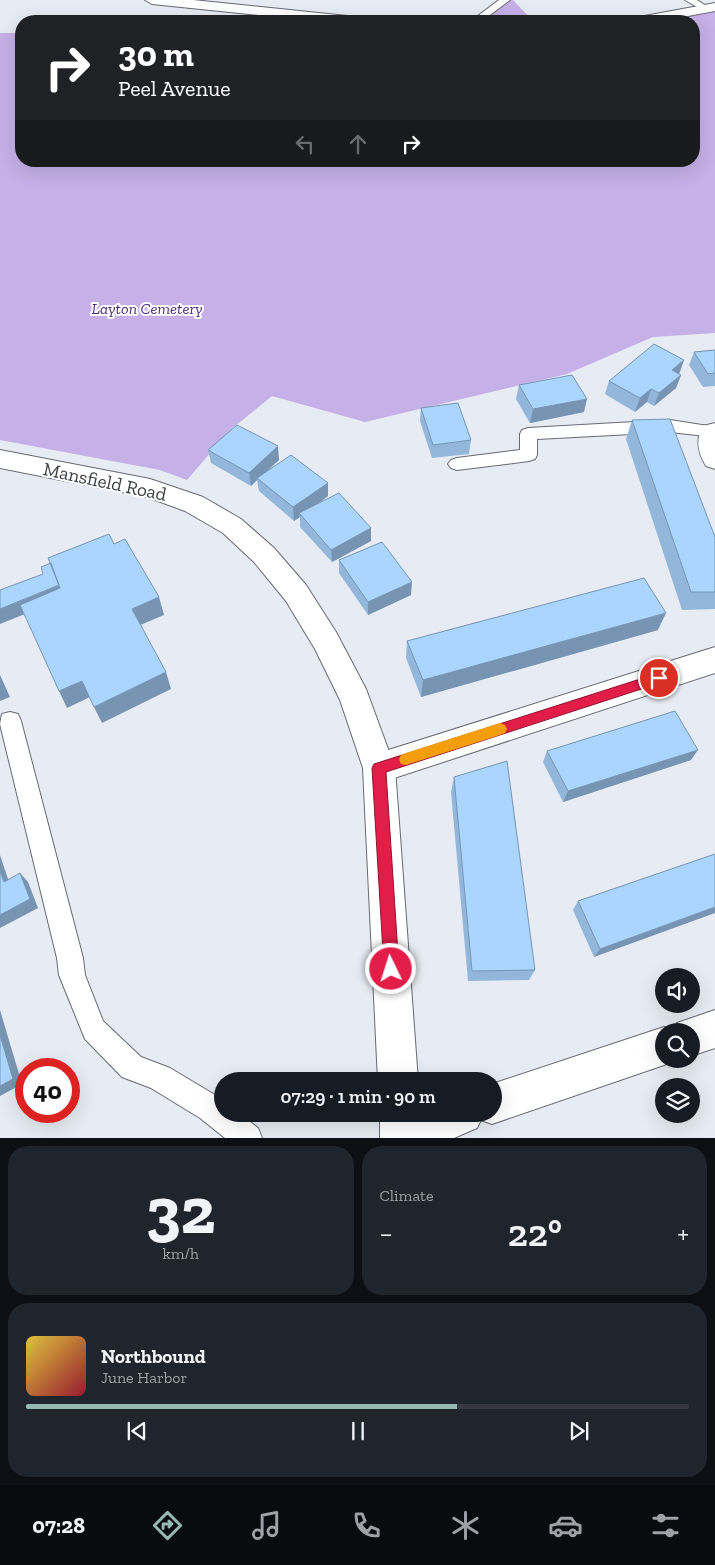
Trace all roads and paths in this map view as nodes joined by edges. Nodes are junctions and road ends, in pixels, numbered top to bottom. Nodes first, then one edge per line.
1 (152, 0) edge
2 (316, 0) edge
3 (505, 0) edge
4 (690, 0) edge
5 (711, 8) edge
6 (286, 15) edge
7 (296, 15) edge
8 (484, 15) edge
9 (672, 15) edge
10 (713, 443) edge
11 (0, 459) edge
12 (457, 464) dead end
13 (715, 660) edge
14 (10, 720) dead end
15 (379, 768) junction
16 (715, 1029) edge
17 (700, 1034) edge
18 (655, 1049) edge
19 (397, 1072) edge
20 (502, 1101) edge
21 (430, 1122) edge
22 (401, 1129) edge
23 (248, 1138) edge

1 - 6 street
2 - 7 street
3 - 8 lane
4 - 5 lane
5 - 9 street
10 - 12 lane
11 - 15 street, Mansfield Road
13 - 15 street
14 - 23 lane
15 - 19 street, Mansfield Road
16 - 17 street
18 - 20 street
21 - 22 street

